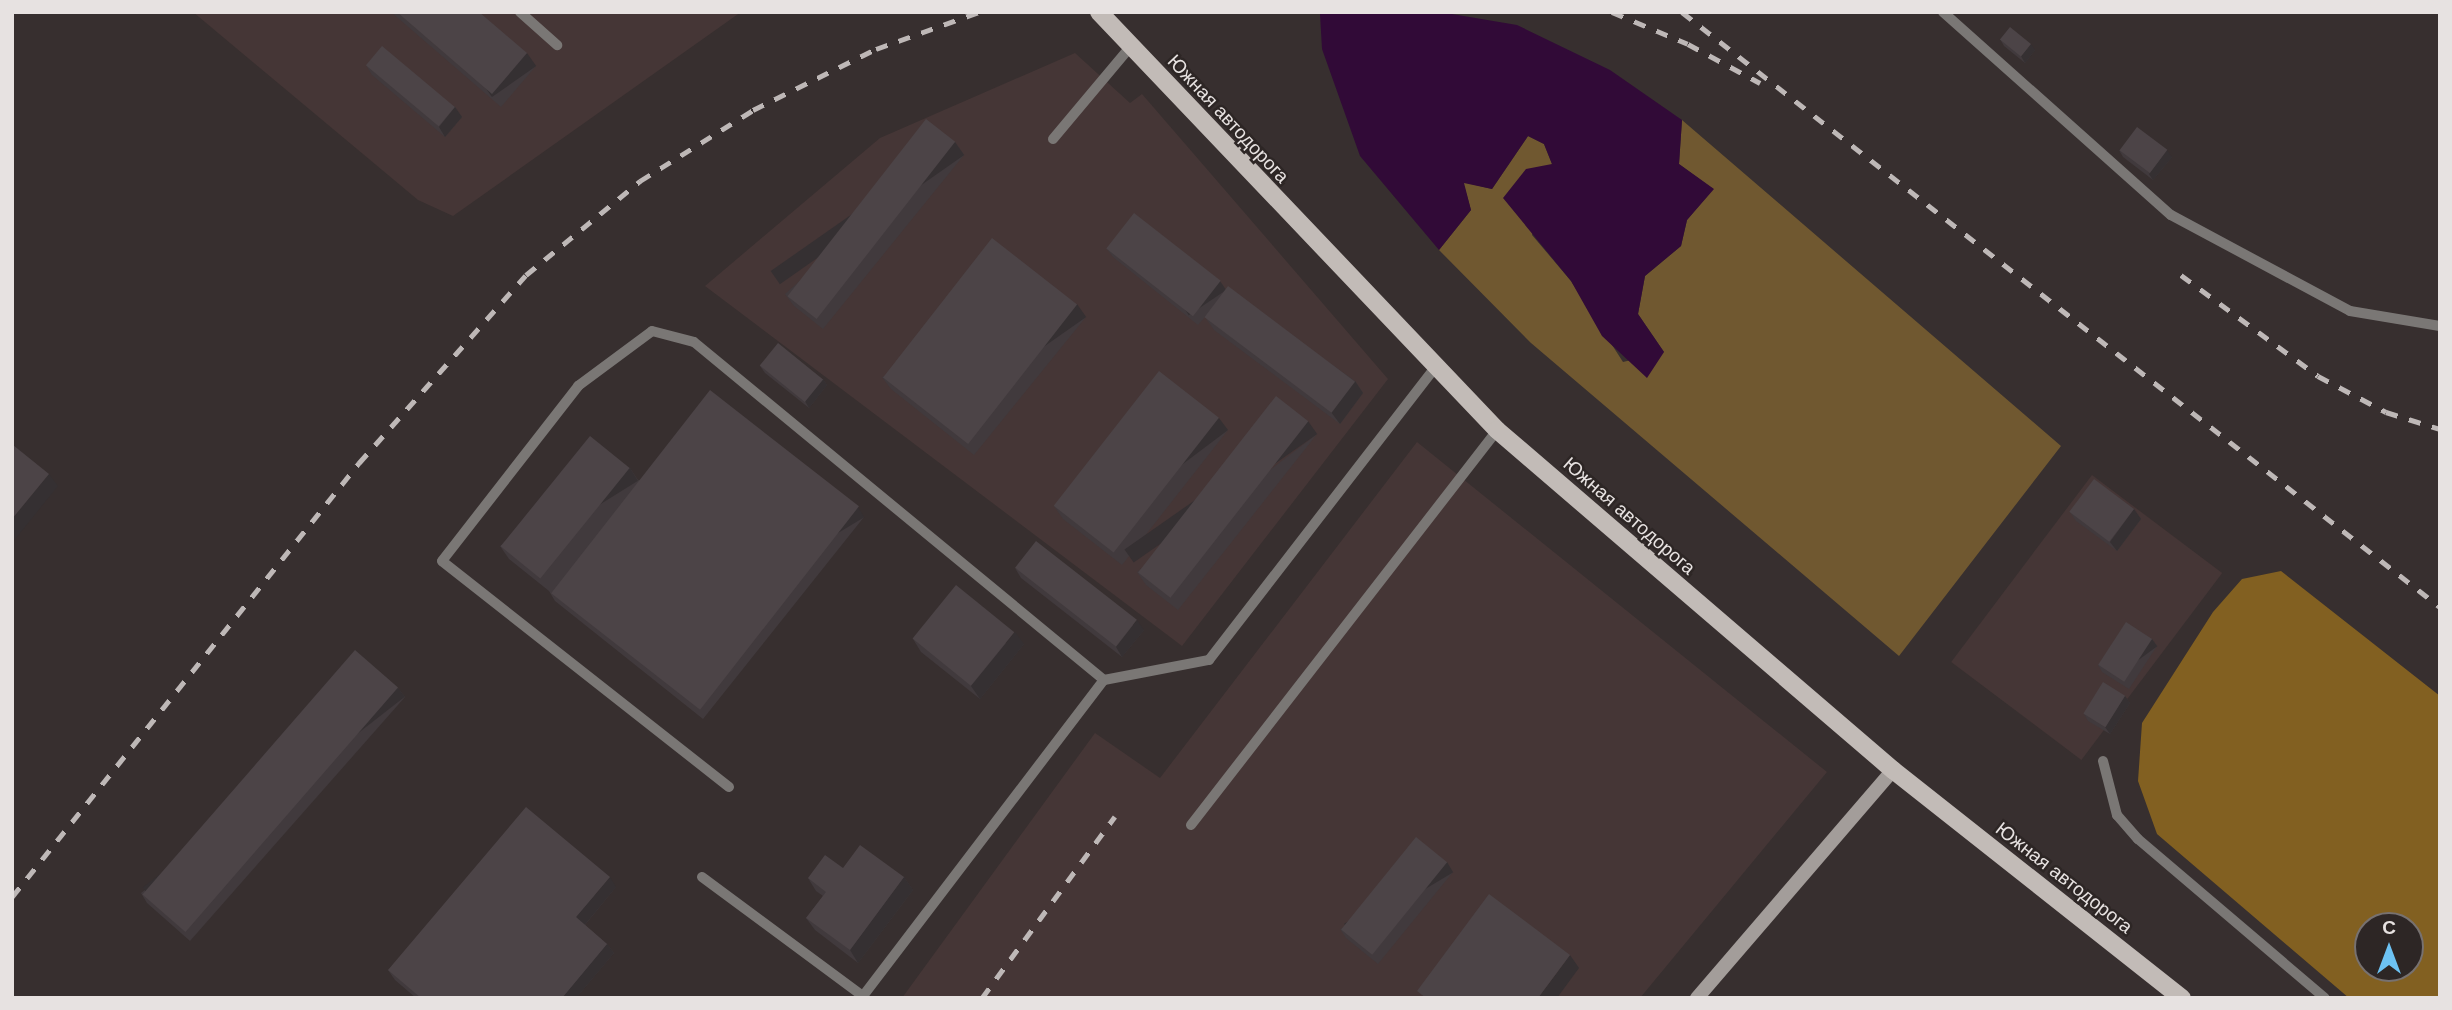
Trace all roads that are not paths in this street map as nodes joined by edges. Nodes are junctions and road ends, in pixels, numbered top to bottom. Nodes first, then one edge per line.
1 (520, 12) edge
2 (1099, 12) edge
3 (1944, 12) edge
4 (557, 46) dead end
5 (1131, 46) junction
6 (1053, 139) dead end
7 (2440, 326) edge
8 (1434, 369) junction
9 (1497, 430) junction
10 (1104, 680) junction
11 (2103, 761) dead end
12 (1894, 770) junction
13 (729, 787) dead end
14 (1191, 824) dead end
15 (702, 877) dead end
16 (1697, 998) edge
17 (2182, 998) edge
18 (2325, 998) edge

1 - 4 lane
2 - 5 main road, Южная автодорога
3 - 7 lane
5 - 6 lane
5 - 8 main road, Южная автодорога
8 - 9 main road, Южная автодорога
8 - 10 lane
9 - 12 main road, Южная автодорога
9 - 14 lane
10 - 13 lane
10 - 15 lane
11 - 18 lane
12 - 16 street
12 - 17 main road, Южная автодорога

